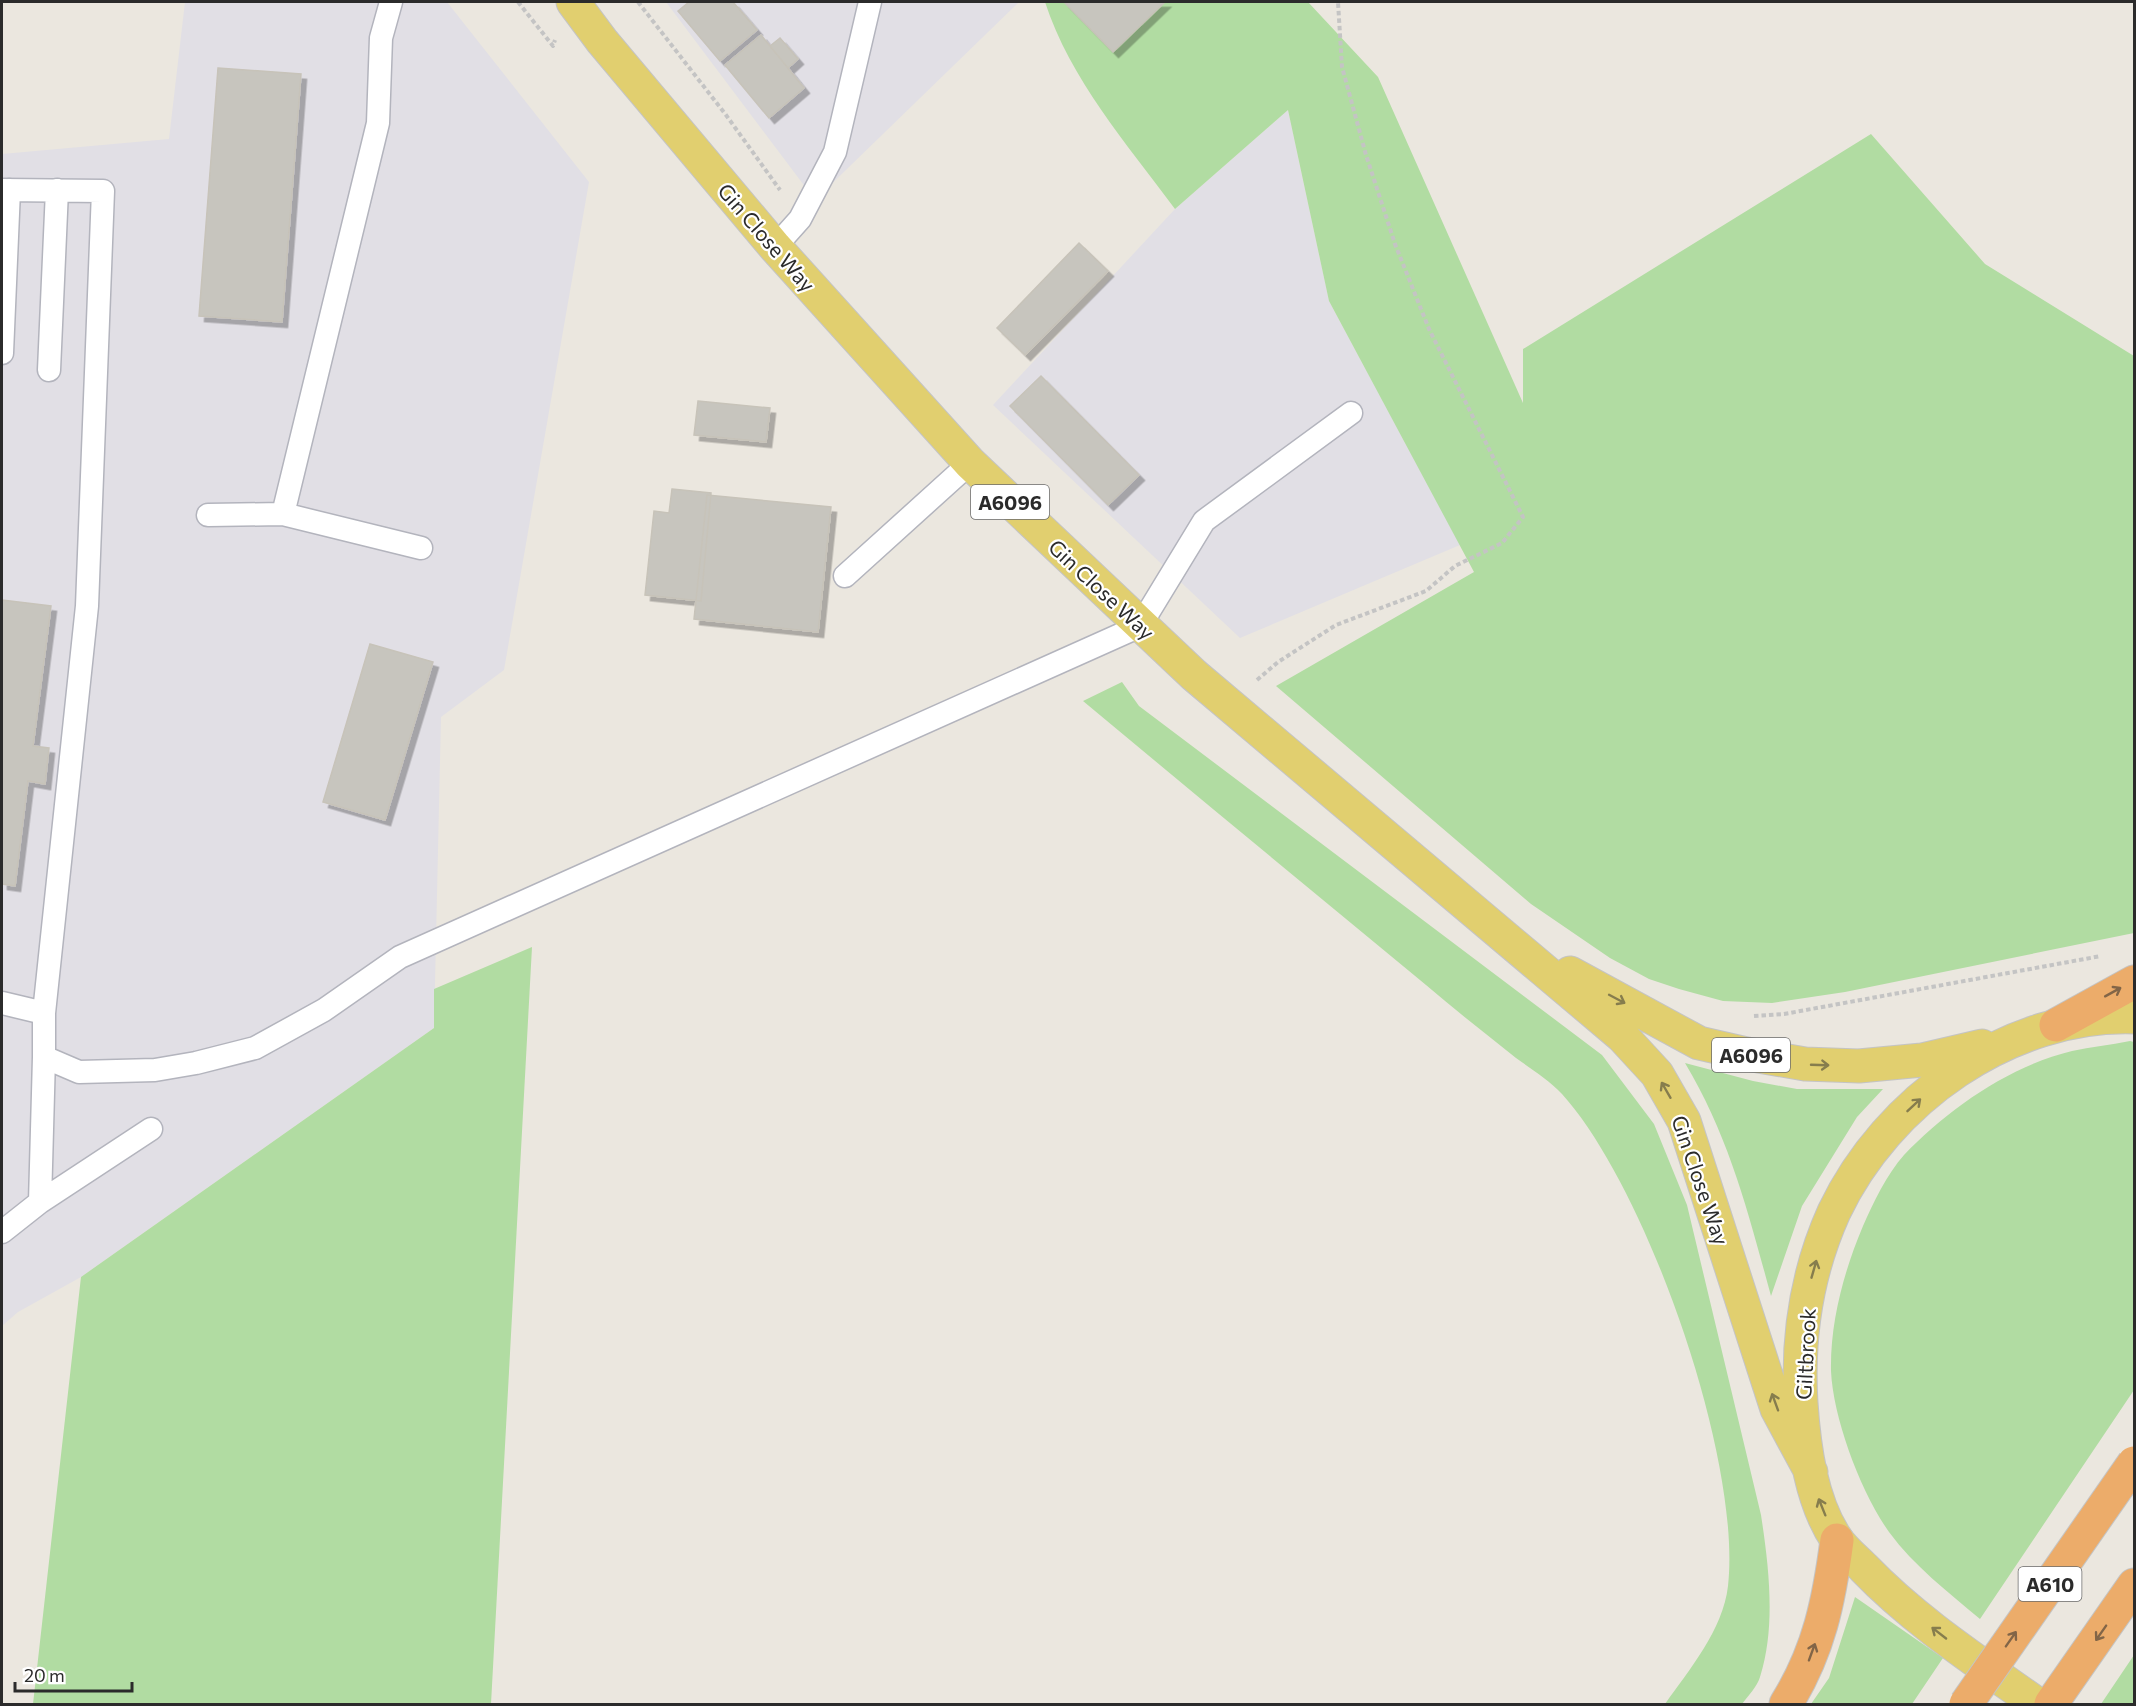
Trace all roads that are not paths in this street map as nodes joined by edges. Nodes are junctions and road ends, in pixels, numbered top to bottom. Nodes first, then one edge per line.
1 (391, 2) edge
2 (573, 2) edge
3 (870, 2) edge
4 (5, 190) edge
5 (57, 190) junction
6 (775, 247) junction
7 (2, 353) edge
8 (49, 370) dead end
9 (1351, 412) dead end
10 (970, 463) junction
11 (283, 514) junction
12 (208, 515) dead end
13 (421, 548) dead end
14 (845, 576) dead end
15 (1140, 626) junction
16 (1510, 941) junction
17 (2134, 982) edge
18 (2, 1003) edge
19 (44, 1013) junction
20 (2134, 1017) edge
21 (2056, 1024) junction
22 (2015, 1038) junction
23 (45, 1057) junction
24 (152, 1129) dead end
25 (40, 1202) junction
26 (2, 1232) edge
27 (2134, 1462) edge
28 (1811, 1473) junction
29 (1837, 1540) junction
30 (2134, 1585) edge
31 (1786, 1704) edge
32 (1966, 1704) edge
33 (2037, 1704) edge
34 (2051, 1704) edge

1 - 11 lane
2 - 6 main road, Gin Close Way / A6096
3 - 6 lane
4 - 5 lane
4 - 7 lane
5 - 8 lane
5 - 19 lane
6 - 10 main road, Gin Close Way / A6096
9 - 15 lane
10 - 14 lane
10 - 15 main road, Gin Close Way / A6096
11 - 12 lane
11 - 13 lane
15 - 16 main road, Gin Close Way / A6096
15 - 23 lane
16 -> 22 main road, Gin Close Way / A6096
28 -> 16 main road, Gin Close Way / A6096
21 -> 17 highway
18 - 19 lane
19 - 23 lane
20 - 21 main road, Giltbrook
21 - 22 main road, Giltbrook
28 -> 22 main road, Giltbrook
23 - 25 lane
24 - 25 lane
25 - 26 lane
32 -> 27 highway, A610, bridge
29 -> 28 main road, Giltbrook
31 -> 29 highway
33 -> 29 main road, Giltbrook
30 -> 34 highway

